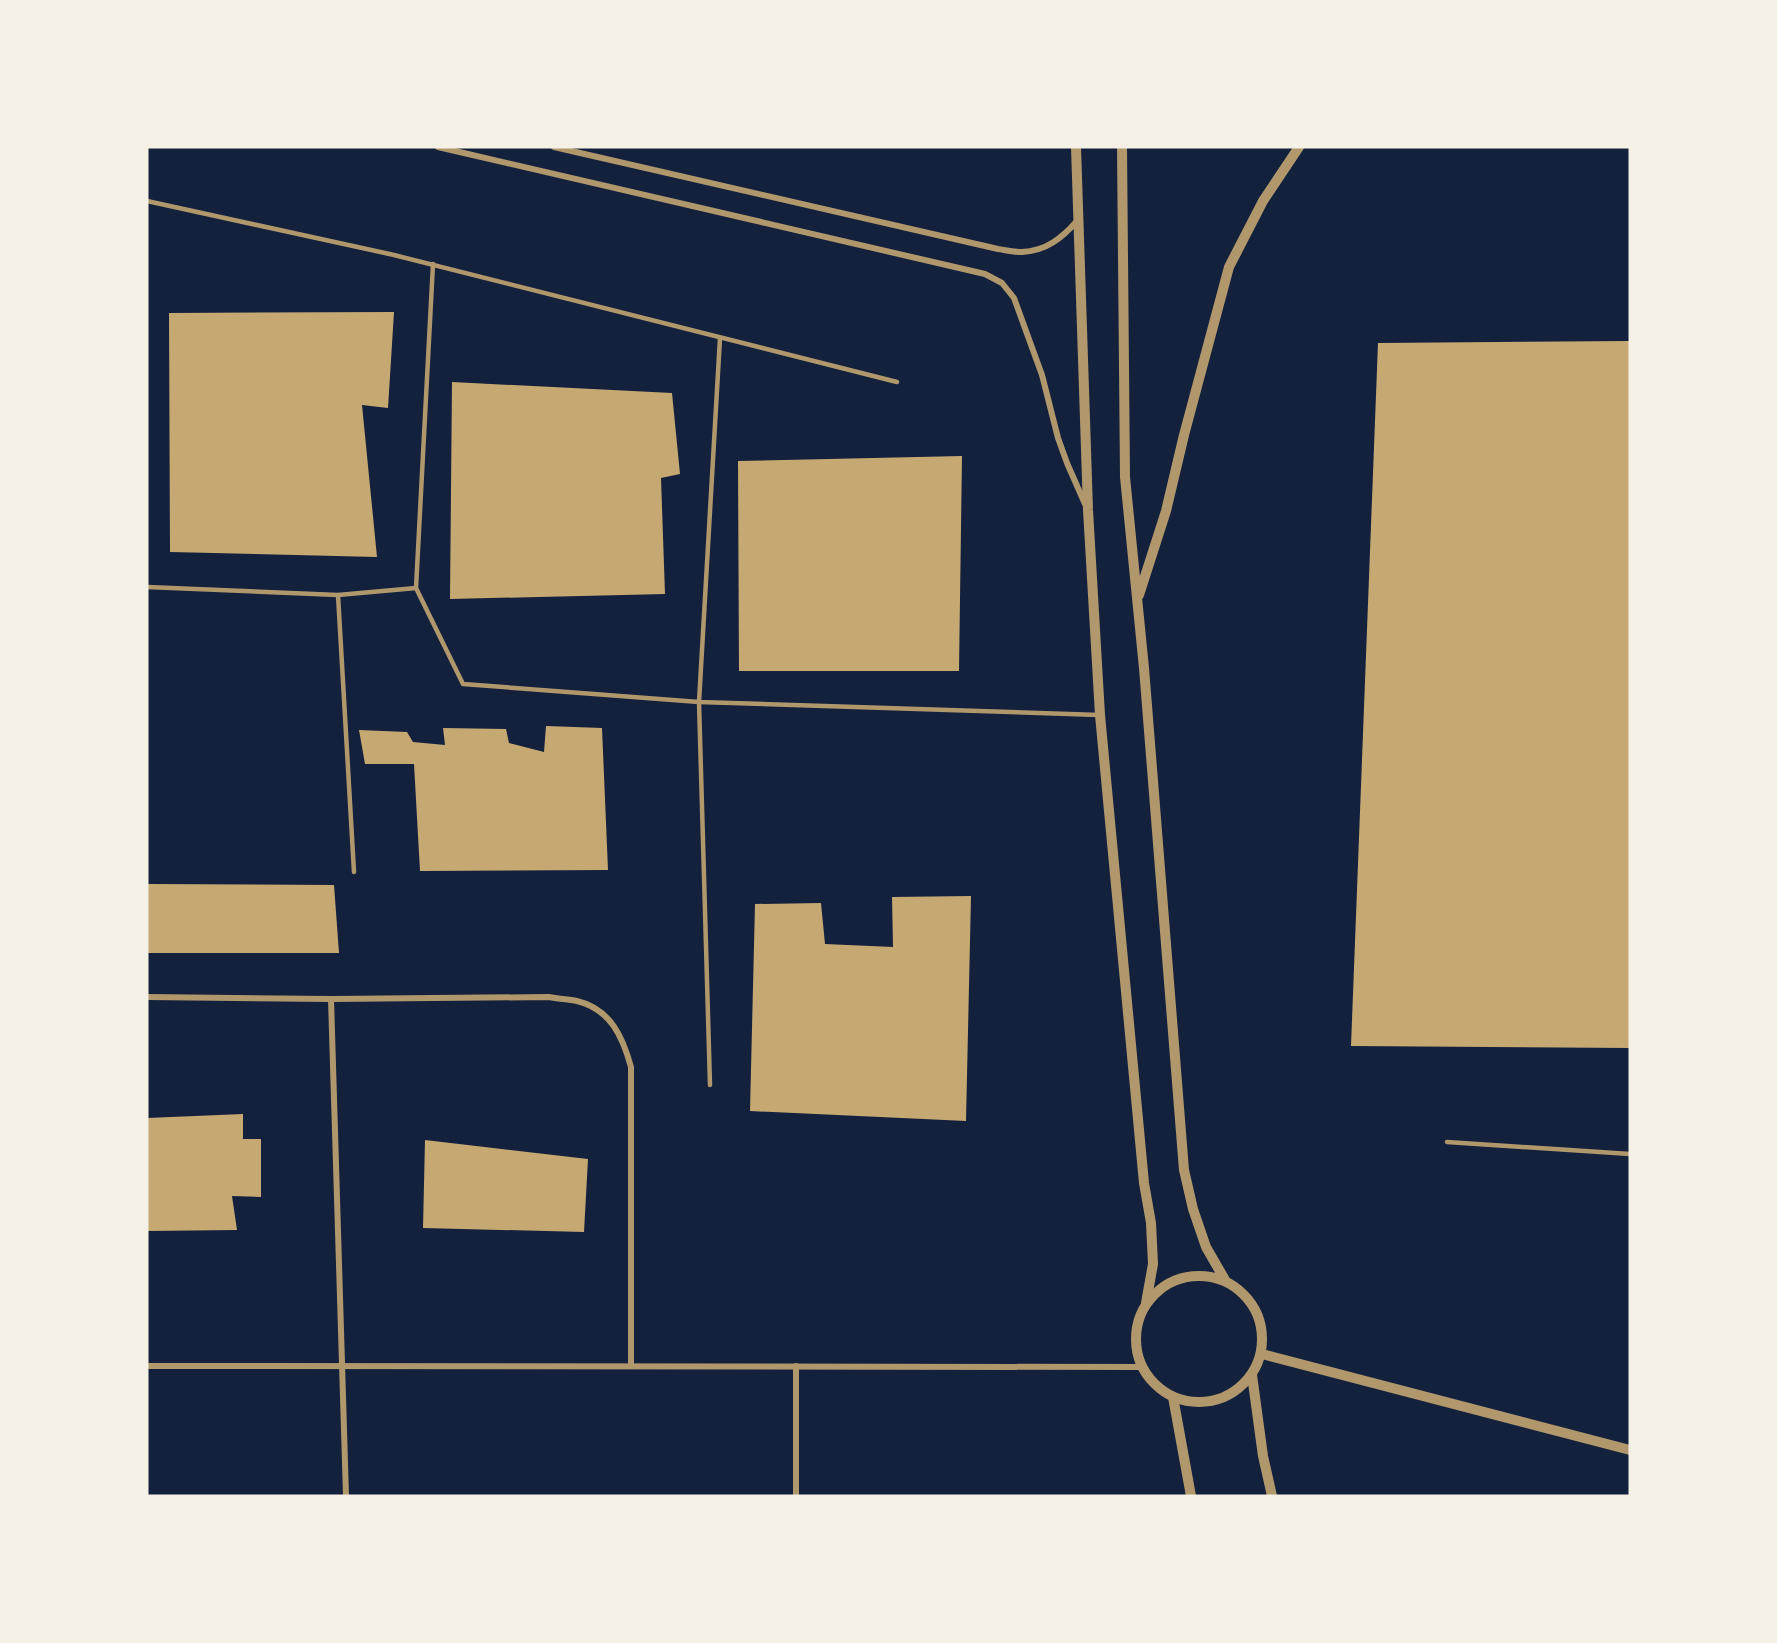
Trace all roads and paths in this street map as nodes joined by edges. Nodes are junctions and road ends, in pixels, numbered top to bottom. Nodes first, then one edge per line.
1 (438, 147) edge
2 (554, 147) edge
3 (1076, 147) edge
4 (1122, 147) edge
5 (1299, 147) edge
6 (147, 201) edge
7 (1080, 218) junction
8 (433, 264) junction
9 (720, 338) junction
10 (897, 382) dead end
11 (1088, 510) junction
12 (147, 587) edge
13 (416, 588) junction
14 (338, 595) junction
15 (1137, 601) junction
16 (699, 702) junction
17 (1100, 716) junction
18 (354, 872) dead end
19 (147, 997) edge
20 (331, 999) junction
21 (710, 1085) dead end
22 (1447, 1142) dead end
23 (1630, 1154) edge
24 (1225, 1280) junction
25 (1146, 1303) junction
26 (1262, 1354) junction
27 (147, 1366) edge
28 (342, 1366) junction
29 (631, 1366) junction
30 (796, 1366) junction
31 (1142, 1367) junction
32 (1252, 1375) junction
33 (1173, 1397) junction
34 (1630, 1450) edge
35 (346, 1496) edge
36 (796, 1496) edge
37 (1191, 1496) edge
38 (1272, 1496) edge

1 - 11 street
2 - 7 street
3 - 7 street
4 - 15 street
5 - 15 street
6 - 8 lane
7 - 11 street
8 - 9 lane
8 - 13 lane
9 - 10 lane
9 - 16 lane
11 - 17 street
12 - 14 lane
13 - 14 lane
13 - 16 lane
14 - 18 lane
15 - 24 street
16 - 17 lane
16 - 21 lane
17 - 25 street
19 - 20 street
20 - 28 street
20 - 29 street
22 - 23 lane
24 - 25 street
24 - 26 street
25 - 31 street
26 - 32 street
26 - 34 street
27 - 28 street
28 - 29 street
28 - 35 street
29 - 30 street
30 - 31 street
30 - 36 street
31 - 33 street
32 - 33 street
32 - 38 street
33 - 37 street

